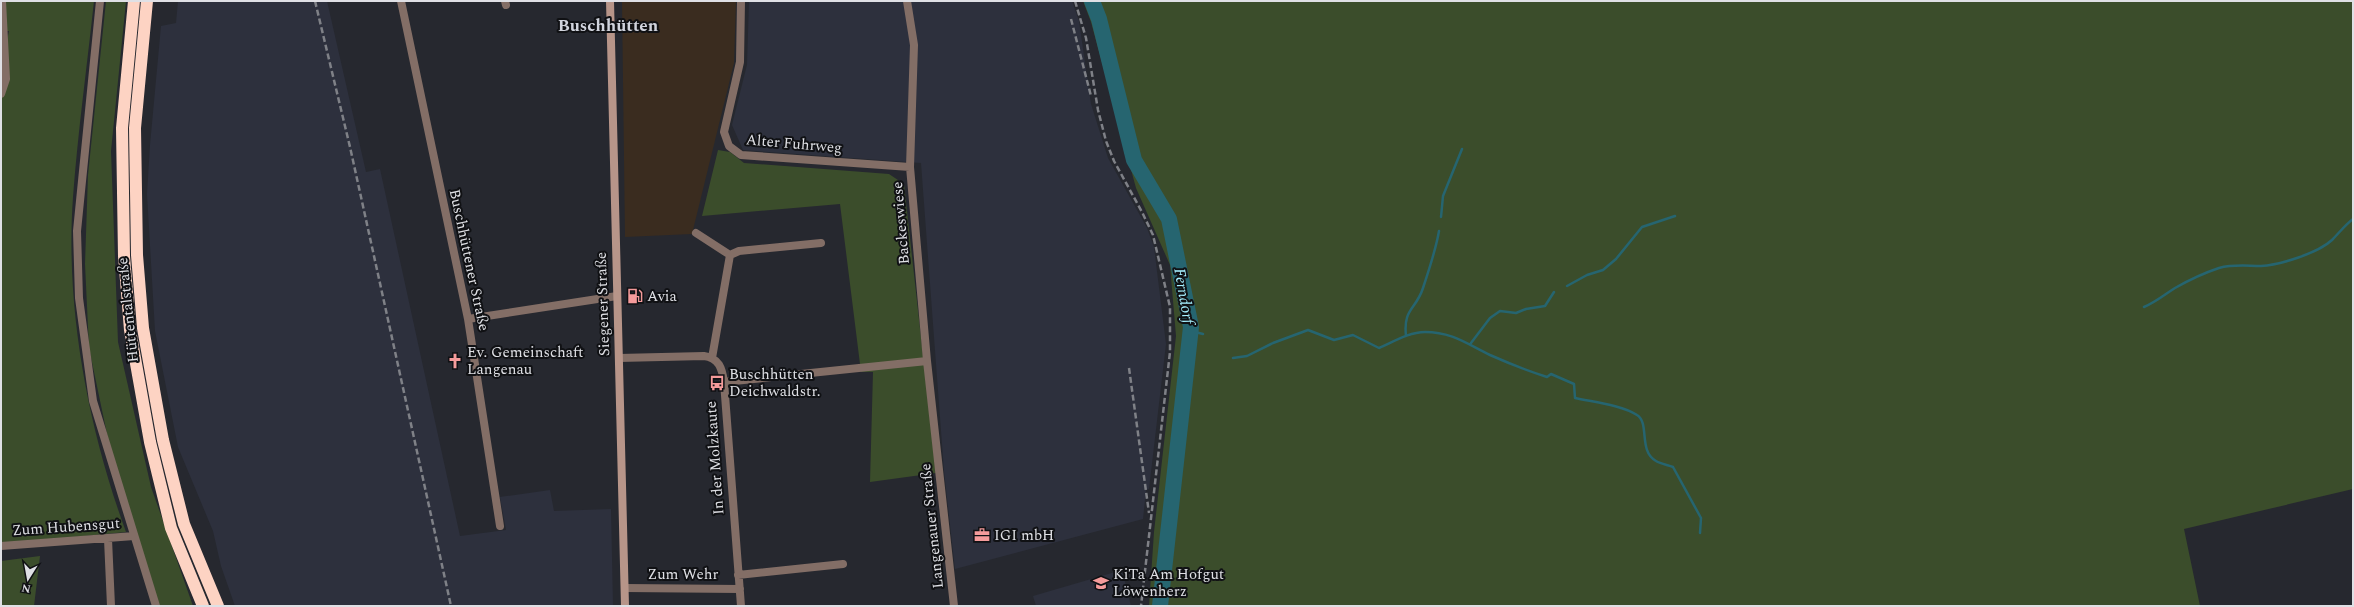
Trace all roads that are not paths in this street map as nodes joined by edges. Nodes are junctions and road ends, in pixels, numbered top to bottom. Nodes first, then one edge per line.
1 (2, 1) edge
2 (100, 1) edge
3 (134, 1) edge
4 (147, 1) edge
5 (401, 1) edge
6 (610, 1) edge
7 (741, 1) edge
8 (907, 1) edge
9 (1, 94) edge
10 (910, 167) junction
11 (696, 233) dead end
12 (821, 243) dead end
13 (730, 255) junction
14 (617, 296) junction
15 (468, 319) junction
16 (618, 358) junction
17 (712, 358) junction
18 (927, 361) junction
19 (724, 382) junction
20 (938, 443) joint
21 (500, 526) dead end
22 (134, 536) junction
23 (108, 539) junction
24 (1, 546) edge
25 (843, 564) dead end
26 (738, 575) junction
27 (625, 588) junction
28 (740, 589) junction
29 (111, 606) edge
30 (156, 606) edge
31 (203, 606) edge
32 (218, 606) edge
33 (625, 606) edge
34 (741, 606) edge
35 (954, 606) edge

1 - 9 street
2 - 22 street
3 - 31 highway, Hüttentalstraße
4 - 32 highway, Hüttentalstraße
5 - 15 street, Buschhüttener Straße
6 - 14 main road, Siegener Straße
7 - 10 street, Alter Fuhrweg
8 - 10 street, Backeswiese
10 - 18 street, Backeswiese
11 - 13 street
12 - 13 street
13 - 17 street
14 - 15 street
14 - 16 main road, Siegener Straße
15 - 21 street, Buschhüttener Straße
16 - 17 street
16 - 27 main road, Siegener Straße
17 - 19 street, In der Molzkaute
18 - 19 street
18 - 20 street, Backeswiese
19 - 26 street, In der Molzkaute
20 - 35 street, Langenauer Straße
22 - 23 street, Zum Hubensgut
22 - 30 street
23 - 24 street, Zum Hubensgut
23 - 29 street
25 - 26 street, Zum Wehr
26 - 28 street, In der Molzkaute
27 - 28 street, Zum Wehr
27 - 33 main road, Siegener Straße
28 - 34 street, In der Molzkaute

